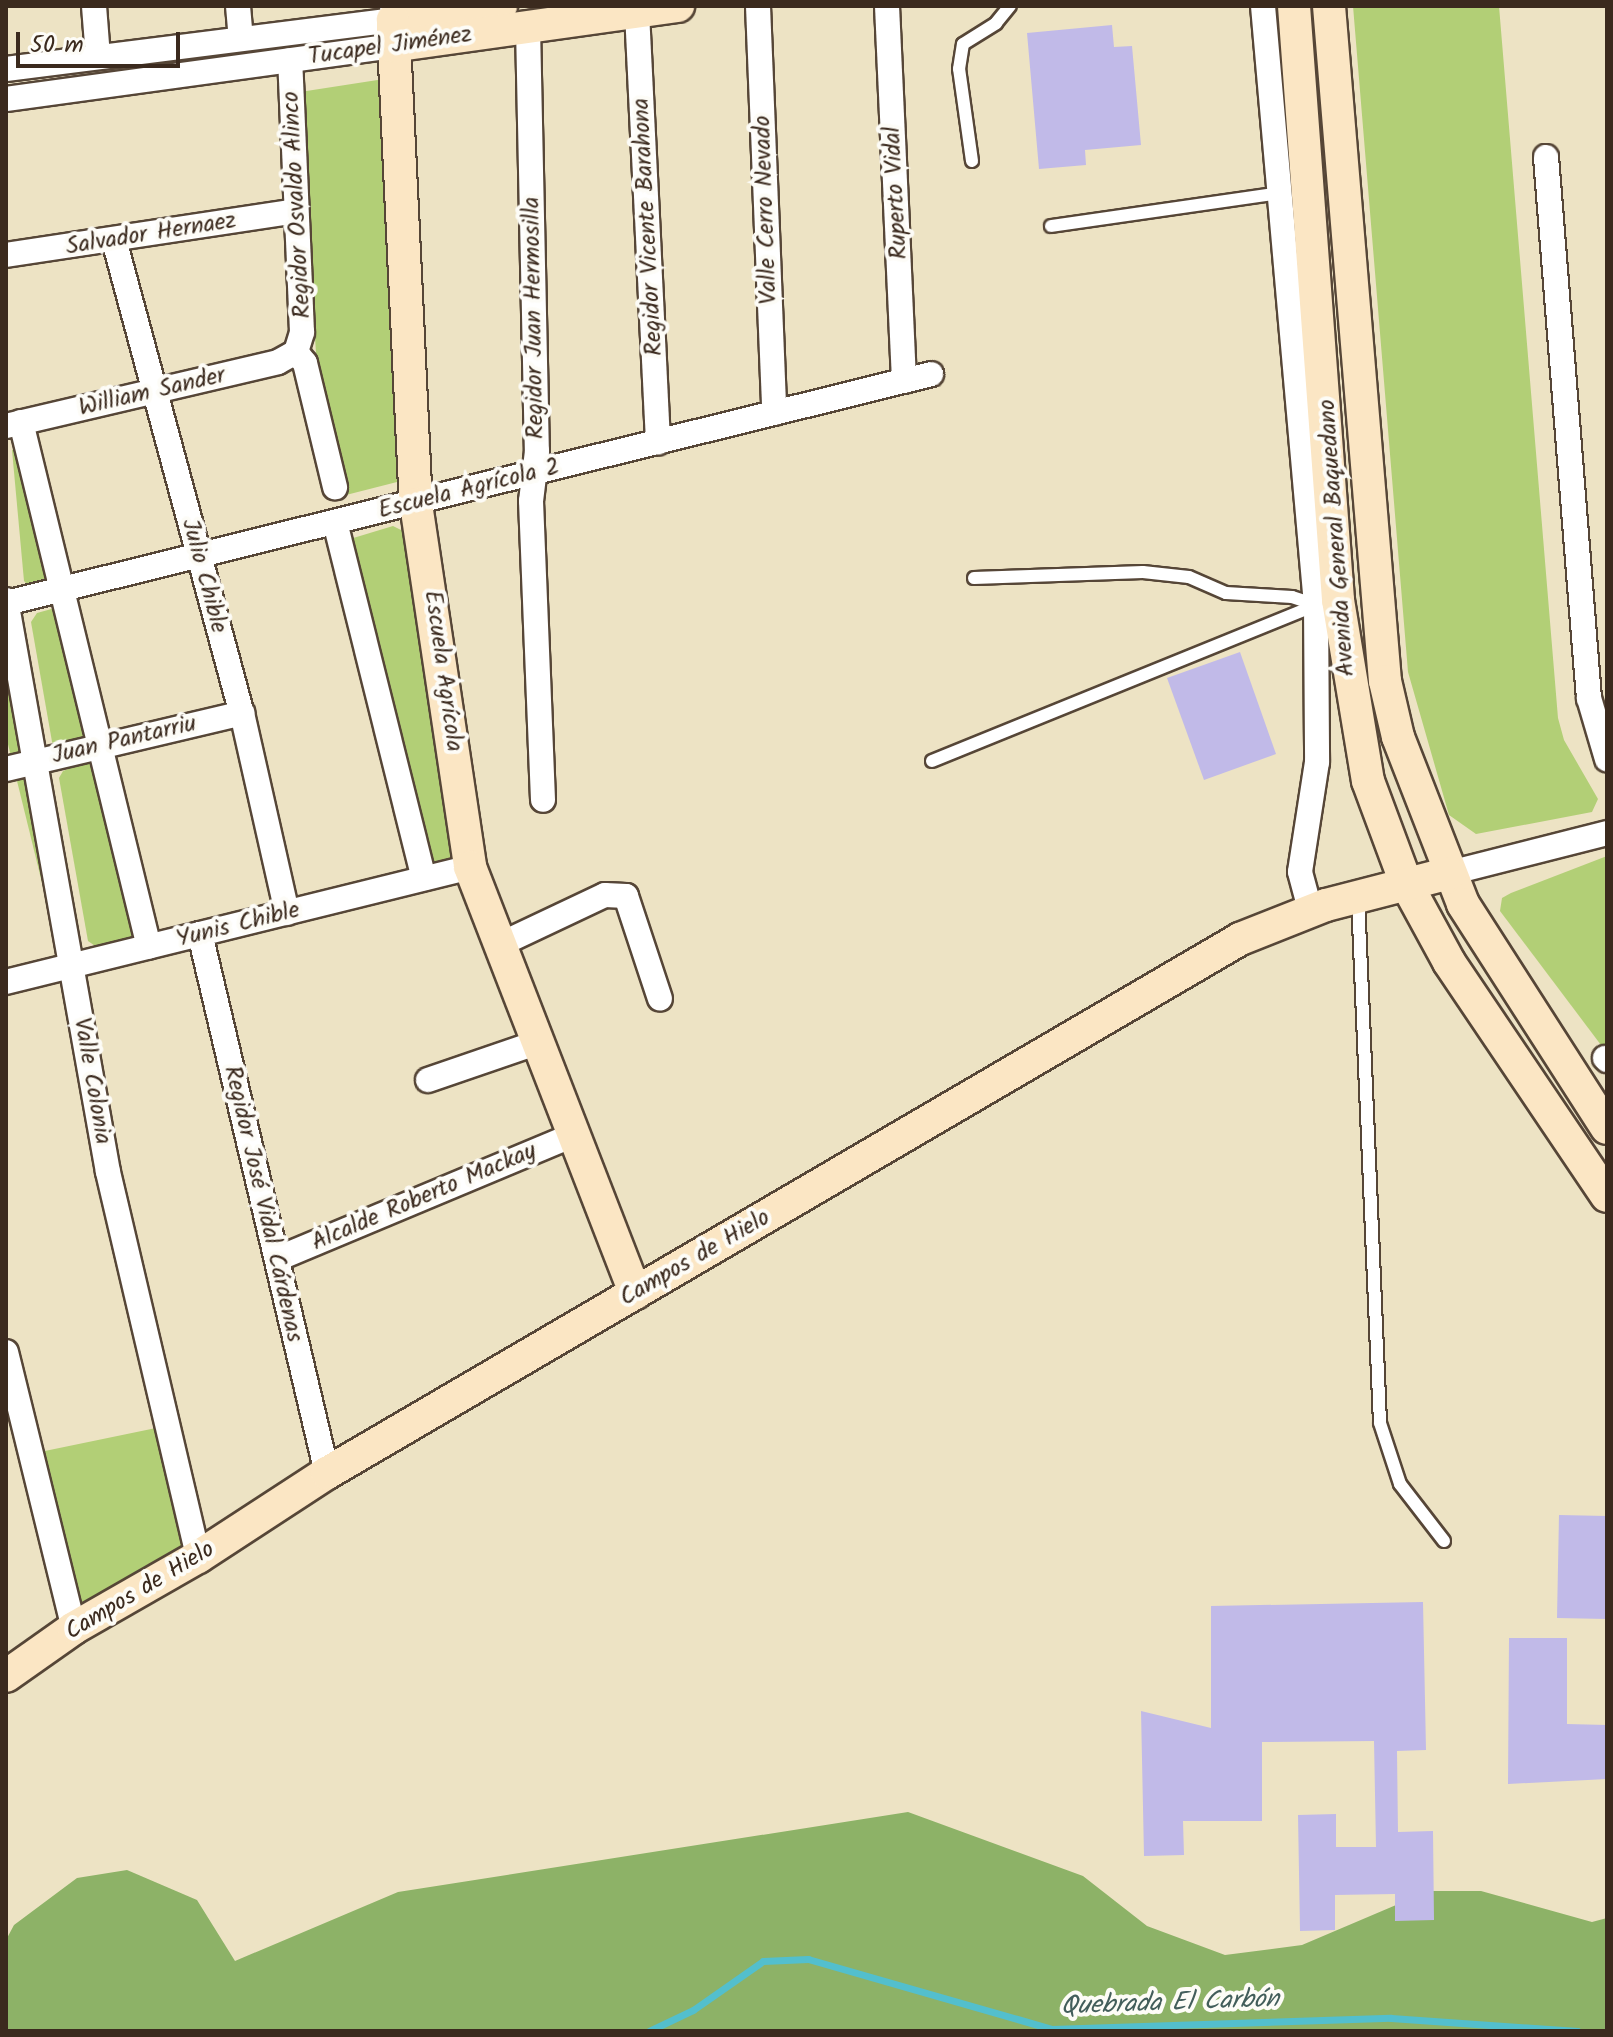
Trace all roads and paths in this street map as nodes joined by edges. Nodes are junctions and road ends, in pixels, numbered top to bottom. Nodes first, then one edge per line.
1 (94, 6) edge
2 (238, 6) edge
3 (501, 6) edge
4 (678, 6) edge
5 (758, 6) edge
6 (887, 6) edge
7 (1010, 6) edge
8 (1263, 6) edge
9 (1294, 6) edge
10 (1329, 6) edge
11 (637, 12) junction
12 (392, 24) edge
13 (528, 27) junction
14 (241, 39) junction
15 (98, 57) junction
16 (290, 60) junction
17 (6, 69) edge
18 (6, 99) edge
19 (1546, 157) dead end
20 (972, 161) dead end
21 (1279, 193) junction
22 (296, 211) junction
23 (1051, 226) dead end
24 (114, 240) junction
25 (6, 255) edge
26 (296, 352) junction
27 (931, 374) dead end
28 (904, 381) junction
29 (157, 391) junction
30 (774, 413) junction
31 (13, 424) edge
32 (658, 442) junction
33 (532, 472) junction
34 (335, 487) dead end
35 (416, 504) junction
36 (335, 522) junction
37 (197, 557) junction
38 (974, 578) dead end
39 (62, 589) junction
40 (6, 602) edge
41 (1316, 605) junction
42 (242, 713) junction
43 (100, 745) junction
44 (1607, 759) edge
45 (37, 761) junction
46 (932, 761) dead end
47 (6, 769) edge
48 (543, 800) dead end
49 (1607, 833) edge
50 (470, 867) junction
51 (1450, 873) junction
52 (424, 878) junction
53 (1406, 883) junction
54 (1358, 896) junction
55 (1310, 910) junction
56 (287, 913) junction
57 (200, 934) junction
58 (499, 945) junction
59 (149, 947) junction
60 (72, 966) junction
61 (6, 982) edge
62 (660, 999) dead end
63 (536, 1043) junction
64 (428, 1080) dead end
65 (1607, 1128) edge
66 (571, 1136) junction
67 (1607, 1196) edge
68 (277, 1259) junction
69 (635, 1293) junction
70 (6, 1352) edge
71 (327, 1473) junction
72 (1444, 1541) dead end
73 (198, 1557) junction
74 (74, 1628) junction
75 (6, 1676) edge

1 - 15 street
2 - 14 street
3 - 12 street, Tucapel Jiménez
4 - 11 street, Tucapel Jiménez
5 - 30 street, Valle Cerro Nevado
6 - 28 street, Ruperto Vidal
7 - 20 lane
8 - 21 street, Avenida General Baquedano
9 - 53 street, Avenida General Baquedano
10 - 51 street, Avenida General Baquedano
11 - 13 street, Tucapel Jiménez
11 - 32 street, Regidor Vicente Barahona
12 - 13 street, Tucapel Jiménez
12 - 14 street, Tucapel Jiménez
12 - 16 street, Tucapel Jiménez
12 - 35 street, Escuela Agrícola
13 - 33 street, Regidor Juan Hermosilla
14 - 15 street, Tucapel Jiménez
15 - 17 street, Tucapel Jiménez
16 - 18 street, Tucapel Jiménez
16 - 22 street, Regidor Osvaldo Alinco
19 - 44 street
21 - 23 lane
21 - 41 street, Avenida General Baquedano
22 - 24 street, Salvador Hernaez
22 - 26 street, Regidor Osvaldo Alinco
24 - 25 street, Salvador Hernaez
24 - 29 street, Julio Chible
26 - 29 street, William Sander
26 - 34 street, Regidor Osvaldo Alinco
27 - 28 street, Escuela Agrícola 2
28 - 30 street, Escuela Agrícola 2
29 - 31 street, William Sander
29 - 37 street, Julio Chible
30 - 32 street, Escuela Agrícola 2
31 - 39 street
32 - 33 street, Escuela Agrícola 2
33 - 35 street, Escuela Agrícola 2
33 - 48 street, Regidor Juan Hermosilla
35 - 36 street, Escuela Agrícola 2
35 - 50 street, Escuela Agrícola
36 - 37 street, Escuela Agrícola 2
36 - 52 street
37 - 39 street, Escuela Agrícola 2
37 - 42 street, Julio Chible
38 - 41 lane
39 - 40 street, Escuela Agrícola 2
39 - 43 street
40 - 45 street, Valle Colonia
41 - 46 lane
41 - 55 street, Avenida General Baquedano
42 - 43 street, Juan Pantarriu
42 - 56 street, Julio Chible
43 - 45 street, Juan Pantarriu
43 - 59 street
45 - 47 street, Juan Pantarriu
45 - 60 street, Valle Colonia
49 - 51 street
50 - 52 street, Yunis Chible
50 - 58 street, Escuela Agrícola
51 - 53 street, Campos de Hielo
51 - 65 street, Avenida General Baquedano
52 - 56 street, Yunis Chible
53 - 54 street, Campos de Hielo
53 - 67 street, Avenida General Baquedano
54 - 55 street, Campos de Hielo
54 - 72 lane
55 - 69 street, Campos de Hielo
56 - 57 street, Yunis Chible
57 - 59 street, Yunis Chible
57 - 68 street, Regidor José Vidal Cárdenas
58 - 62 street
58 - 63 street, Escuela Agrícola
59 - 60 street, Yunis Chible
60 - 61 street, Yunis Chible
60 - 73 street, Valle Colonia
63 - 64 street
63 - 66 street, Escuela Agrícola
66 - 68 street, Alcalde Roberto Mackay
66 - 69 street, Escuela Agrícola
68 - 71 street, Regidor José Vidal Cárdenas
69 - 71 street, Campos de Hielo
70 - 74 street
71 - 73 street, Campos de Hielo
73 - 74 street, Campos de Hielo
74 - 75 street, Campos de Hielo

